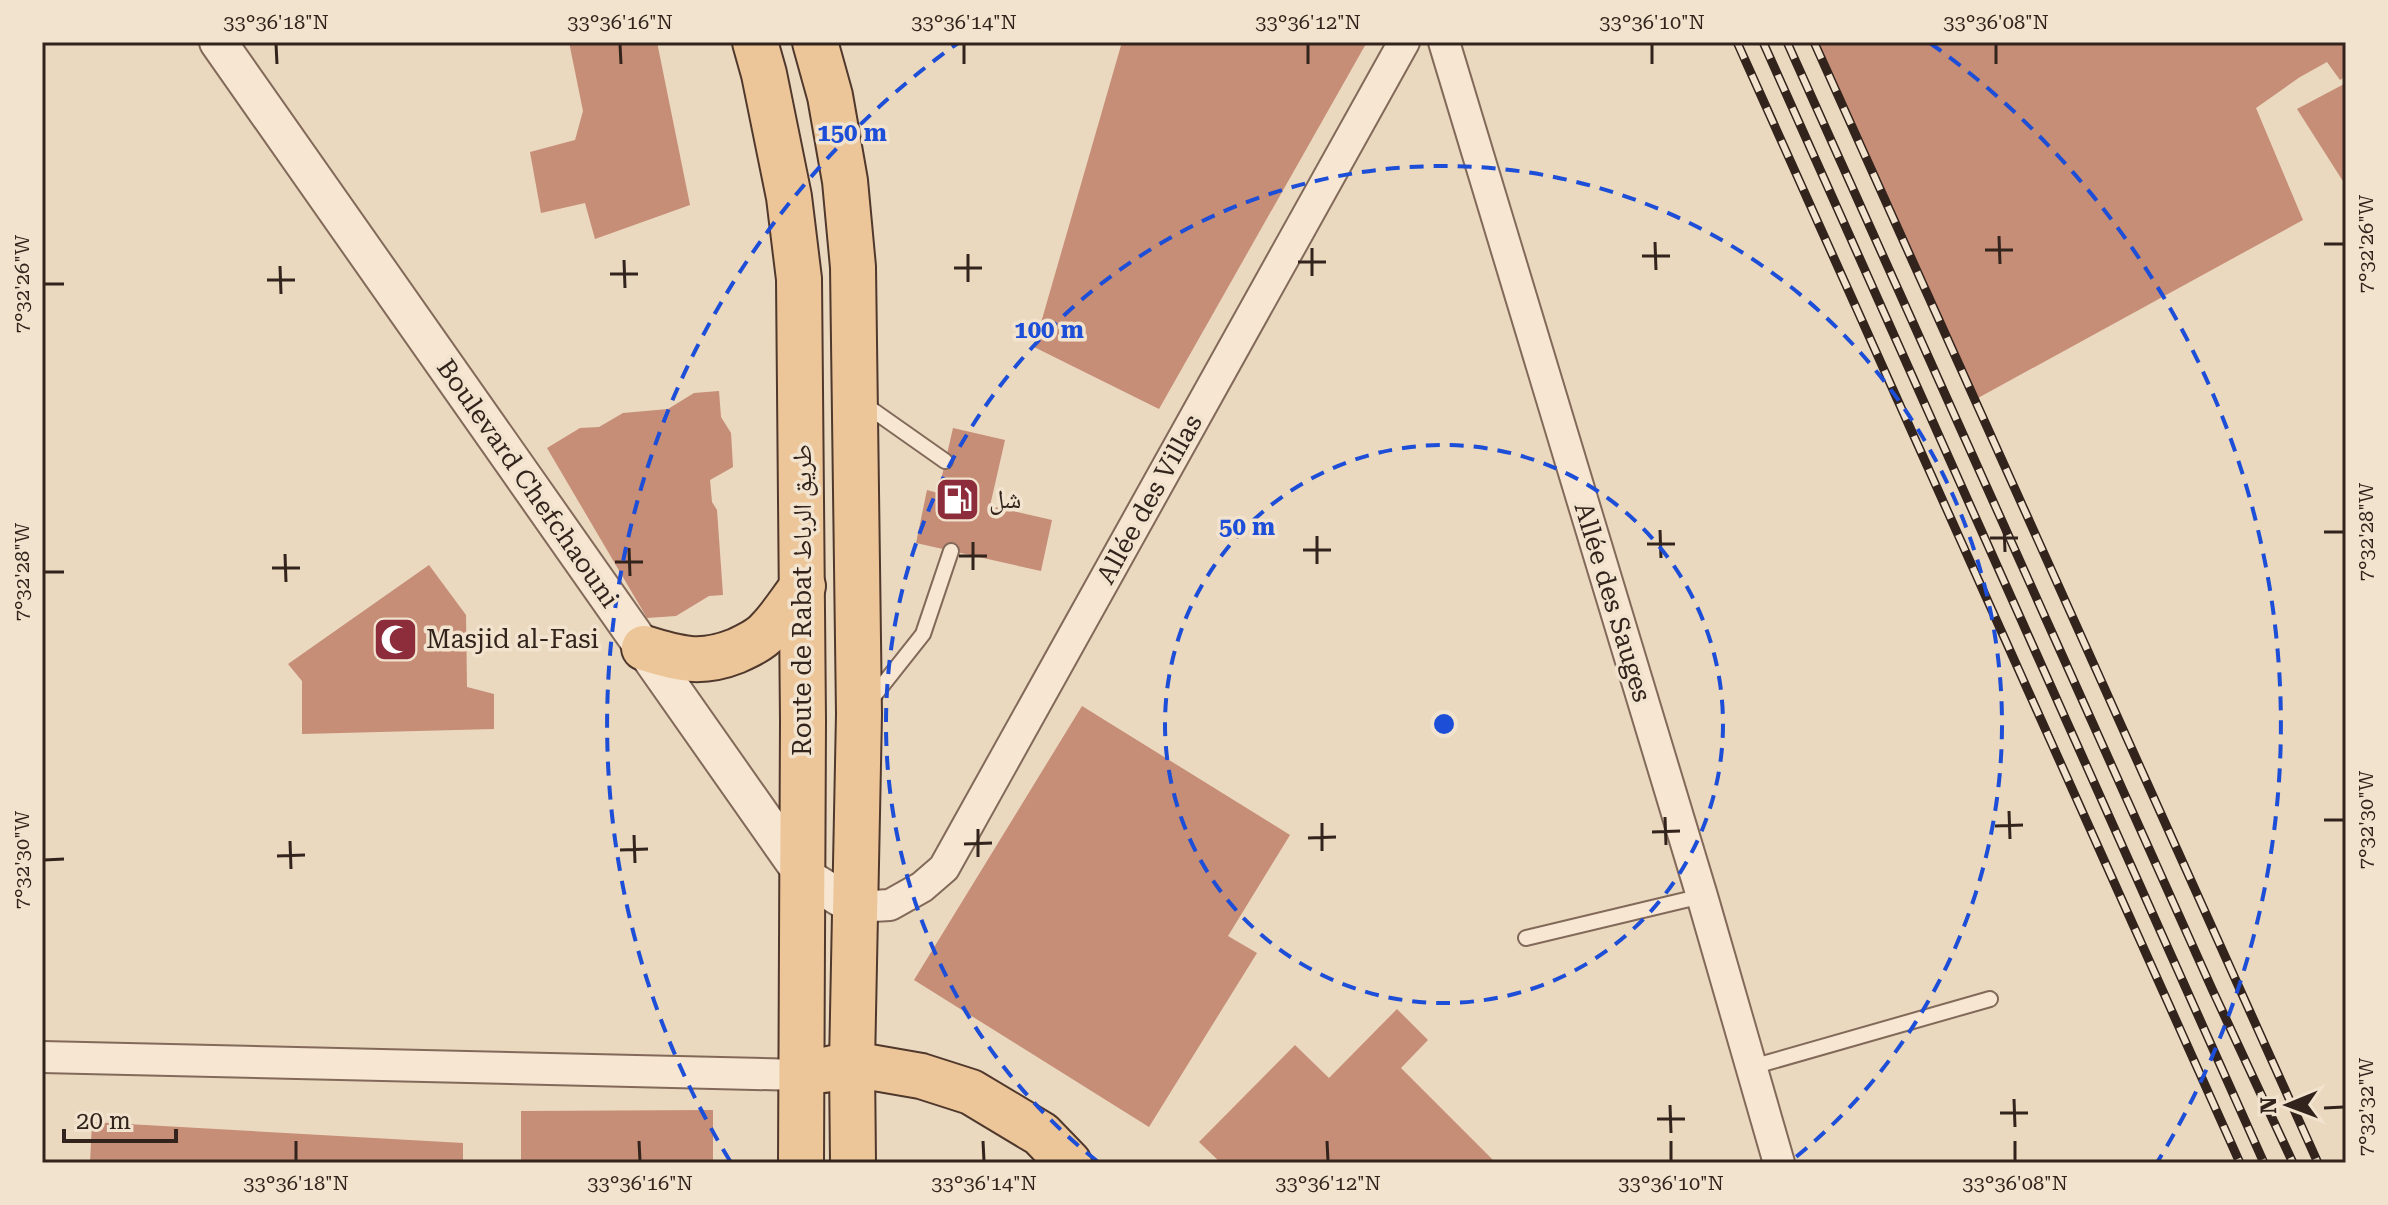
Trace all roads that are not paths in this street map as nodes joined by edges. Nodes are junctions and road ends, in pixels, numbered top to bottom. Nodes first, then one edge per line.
1 (218, 42) edge
2 (755, 42) edge
3 (815, 42) edge
4 (1404, 42) edge
5 (1444, 42) edge
6 (856, 398) junction
7 (945, 461) dead end
8 (951, 551) dead end
9 (803, 586) junction
10 (644, 648) junction
11 (859, 714) junction
12 (803, 875) junction
13 (1702, 896) junction
14 (855, 907) junction
15 (1526, 938) dead end
16 (1990, 999) dead end
17 (42, 1057) edge
18 (852, 1064) junction
19 (1752, 1067) junction
20 (801, 1075) junction
21 (801, 1163) edge
22 (853, 1163) edge
23 (1069, 1163) edge
24 (1779, 1163) edge

1 - 10 street, Boulevard Chefchaouni
2 - 9 main road, Route de Rabat طريق الرباط
3 - 6 main road, Route de Rabat طريق الرباط
4 - 14 street, Allée des Villas
5 - 13 street, Allée des Sauges
6 - 7 lane
6 - 11 main road, Route de Rabat طريق الرباط
8 - 11 lane
9 - 10 main road
9 - 12 main road, Route de Rabat طريق الرباط
10 - 12 street, Boulevard Chefchaouni
11 - 14 main road, Route de Rabat طريق الرباط
12 - 14 street, Boulevard Chefchaouni
12 - 20 main road, Route de Rabat طريق الرباط
13 - 15 lane
13 - 19 street, Allée des Sauges
14 - 18 main road, Route de Rabat طريق الرباط
16 - 19 lane
17 - 20 street
18 - 20 main road
18 - 22 main road, Route de Rabat طريق الرباط
18 - 23 main road
19 - 24 street, Allée des Sauges
20 - 21 main road, Route de Rabat طريق الرباط

